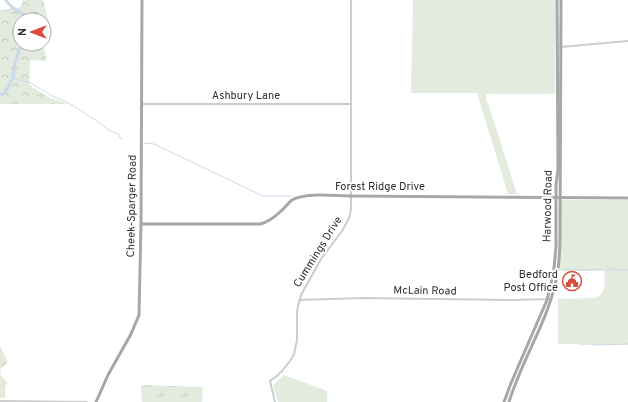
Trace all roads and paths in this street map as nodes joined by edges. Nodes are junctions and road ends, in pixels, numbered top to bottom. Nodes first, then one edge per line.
1 (142, 0) edge
2 (351, 0) edge
3 (557, 0) edge
4 (561, 0) edge
5 (628, 41) edge
6 (561, 47) junction
7 (557, 48) junction
8 (141, 104) junction
9 (350, 104) junction
10 (351, 196) junction
11 (556, 197) junction
12 (561, 197) junction
13 (628, 198) edge
14 (141, 224) junction
15 (299, 300) junction
16 (549, 300) junction
17 (0, 401) edge
18 (87, 402) edge
19 (96, 402) edge
20 (275, 402) edge
21 (504, 402) edge
22 (509, 402) edge

1 - 8 main road, Cheek-Sparger Road
2 - 9 street, Cummings Drive
3 - 7 main road, Harwood Road
4 - 6 main road, Harwood Road
5 - 6 street
6 - 7 street
6 - 12 main road, Harwood Road
7 - 11 main road, Harwood Road
8 - 9 street, Ashbury Lane
8 - 14 main road, Cheek-Sparger Road
9 - 10 street, Cummings Drive
10 - 11 main road, Forest Ridge Drive
10 - 14 main road, Forest Ridge Drive
10 - 15 street, Cummings Drive
11 - 12 main road, Forest Ridge Drive
11 - 16 main road, Harwood Road
12 - 13 main road, Forest Ridge Drive
12 - 16 main road, Harwood Road
14 - 19 main road, Cheek-Sparger Road
15 - 16 street, McLain Road
15 - 20 street, Cummings Drive
16 - 21 main road, Harwood Road
16 - 22 main road, Harwood Road
17 - 18 street

